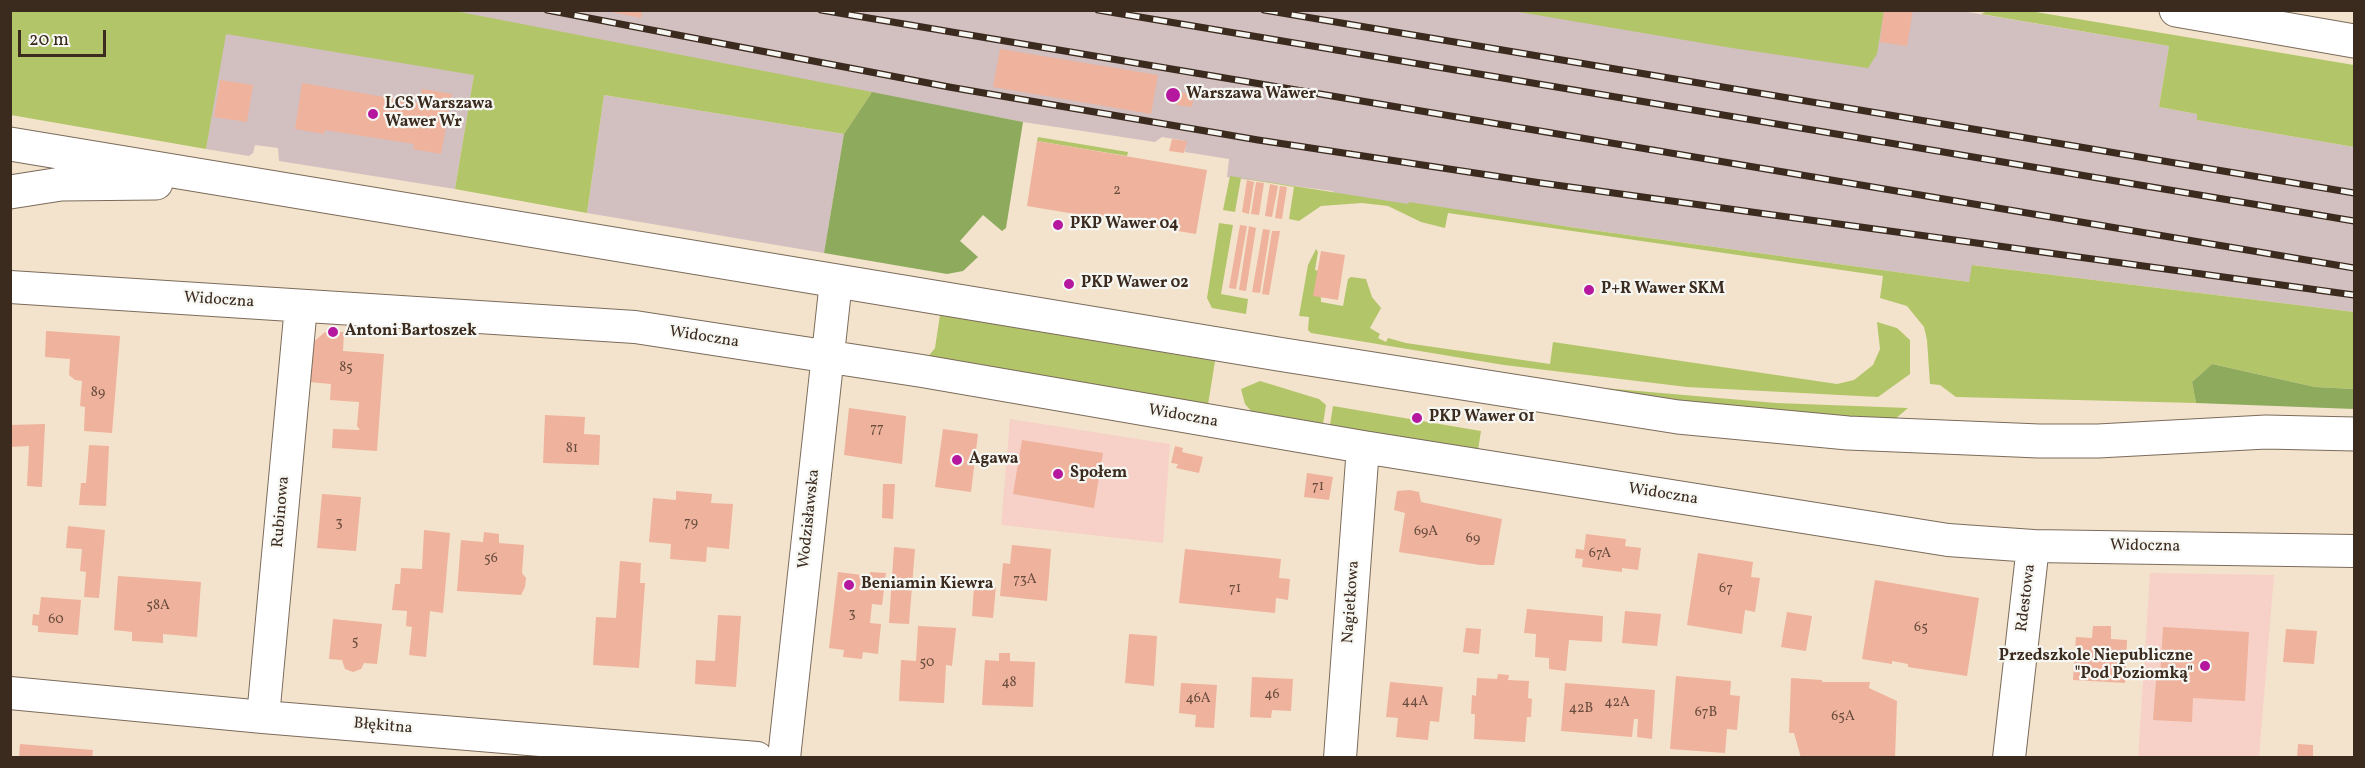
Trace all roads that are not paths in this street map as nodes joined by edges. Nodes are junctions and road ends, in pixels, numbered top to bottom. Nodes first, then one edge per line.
1 (2176, 10) edge
2 (2355, 41) edge
3 (10, 144) edge
4 (239, 182) junction
5 (10, 192) edge
6 (836, 281) junction
7 (10, 287) edge
8 (301, 306) junction
9 (827, 358) junction
10 (2355, 434) edge
11 (1363, 447) junction
12 (2033, 546) junction
13 (2355, 551) edge
14 (10, 693) edge
15 (263, 717) junction
16 (757, 758) edge
17 (784, 758) edge
18 (1340, 758) edge
19 (2009, 758) edge

1 - 2 main road
3 - 4 main road
4 - 5 main road
4 - 6 main road
6 - 9 street, Wodzisławska
6 - 10 main road
7 - 8 street, Widoczna
8 - 9 street, Widoczna
8 - 15 street, Rubinowa
9 - 11 street, Widoczna
9 - 17 street, Wodzisławska
11 - 12 street, Widoczna
11 - 18 street, Nagietkowa
12 - 13 street, Widoczna
12 - 19 street, Rdestowa
14 - 15 street, Błękitna
15 - 16 street, Błękitna

